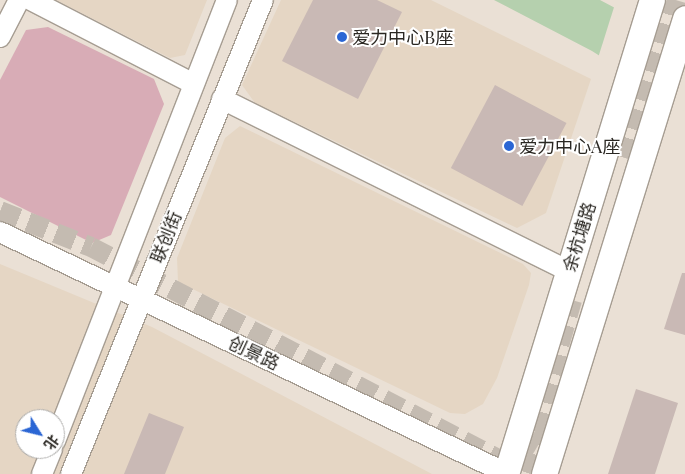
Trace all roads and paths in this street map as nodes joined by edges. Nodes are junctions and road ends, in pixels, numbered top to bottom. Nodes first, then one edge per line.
1 (18, 0) edge
2 (30, 0) edge
3 (227, 0) edge
4 (263, 0) edge
5 (649, 8) edge
6 (682, 27) edge
7 (0, 37) edge
8 (194, 84) junction
9 (222, 99) junction
10 (0, 232) edge
11 (568, 272) junction
12 (115, 287) junction
13 (140, 299) junction
14 (65, 415) edge
15 (48, 459) edge
16 (42, 474) edge
17 (71, 474) edge
18 (507, 474) edge
19 (544, 474) edge

1 - 7 street
2 - 8 street
3 - 8 street, 联创街
4 - 9 street, 联创街
5 - 11 main road, 余杭塘路
6 - 19 main road, 余杭塘路
8 - 12 street, 联创街
9 - 11 street
9 - 13 street, 联创街
10 - 12 street, 创景路
11 - 18 main road, 余杭塘路
12 - 13 street, 创景路
12 - 14 street, 联创街
13 - 17 street, 联创街
13 - 18 street, 创景路
15 - 16 street

